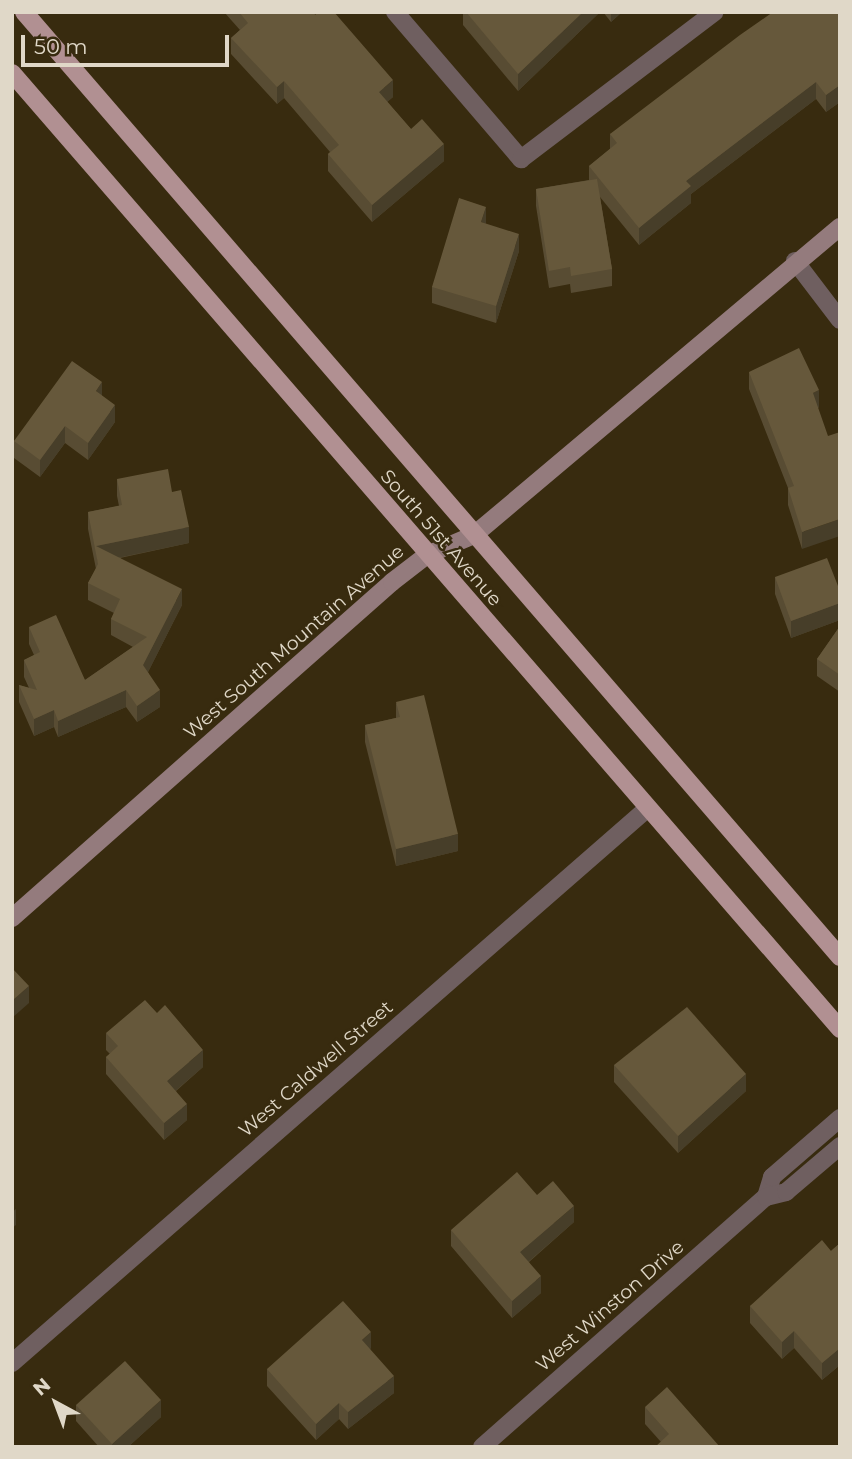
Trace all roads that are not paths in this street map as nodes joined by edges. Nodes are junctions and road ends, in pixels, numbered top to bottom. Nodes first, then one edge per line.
1 (24, 12) edge
2 (395, 12) edge
3 (715, 12) edge
4 (12, 73) edge
5 (840, 227) edge
6 (795, 261) junction
7 (840, 320) edge
8 (474, 535) junction
9 (428, 555) junction
10 (648, 808) junction
11 (12, 918) edge
12 (840, 957) edge
13 (840, 1029) edge
14 (840, 1118) edge
15 (840, 1146) edge
16 (806, 1148) junction
17 (819, 1164) junction
18 (766, 1197) junction
19 (12, 1363) edge
20 (482, 1447) edge

1 - 8 main road, South 51st Avenue
2 - 3 street
4 - 9 main road, South 51st Avenue
5 - 6 street, West South Mountain Avenue
6 - 7 street
6 - 8 street, West South Mountain Avenue
8 - 9 street, West South Mountain Avenue
8 - 12 main road, South 51st Avenue
9 - 10 main road, South 51st Avenue
9 - 11 street, West South Mountain Avenue
10 - 13 main road, South 51st Avenue
10 - 19 street, West Caldwell Street
14 - 16 street, West Winston Drive
15 - 17 street, West Winston Drive
16 - 17 street
16 - 18 street, West Winston Drive
17 - 18 street, West Winston Drive
18 - 20 street, West Winston Drive

